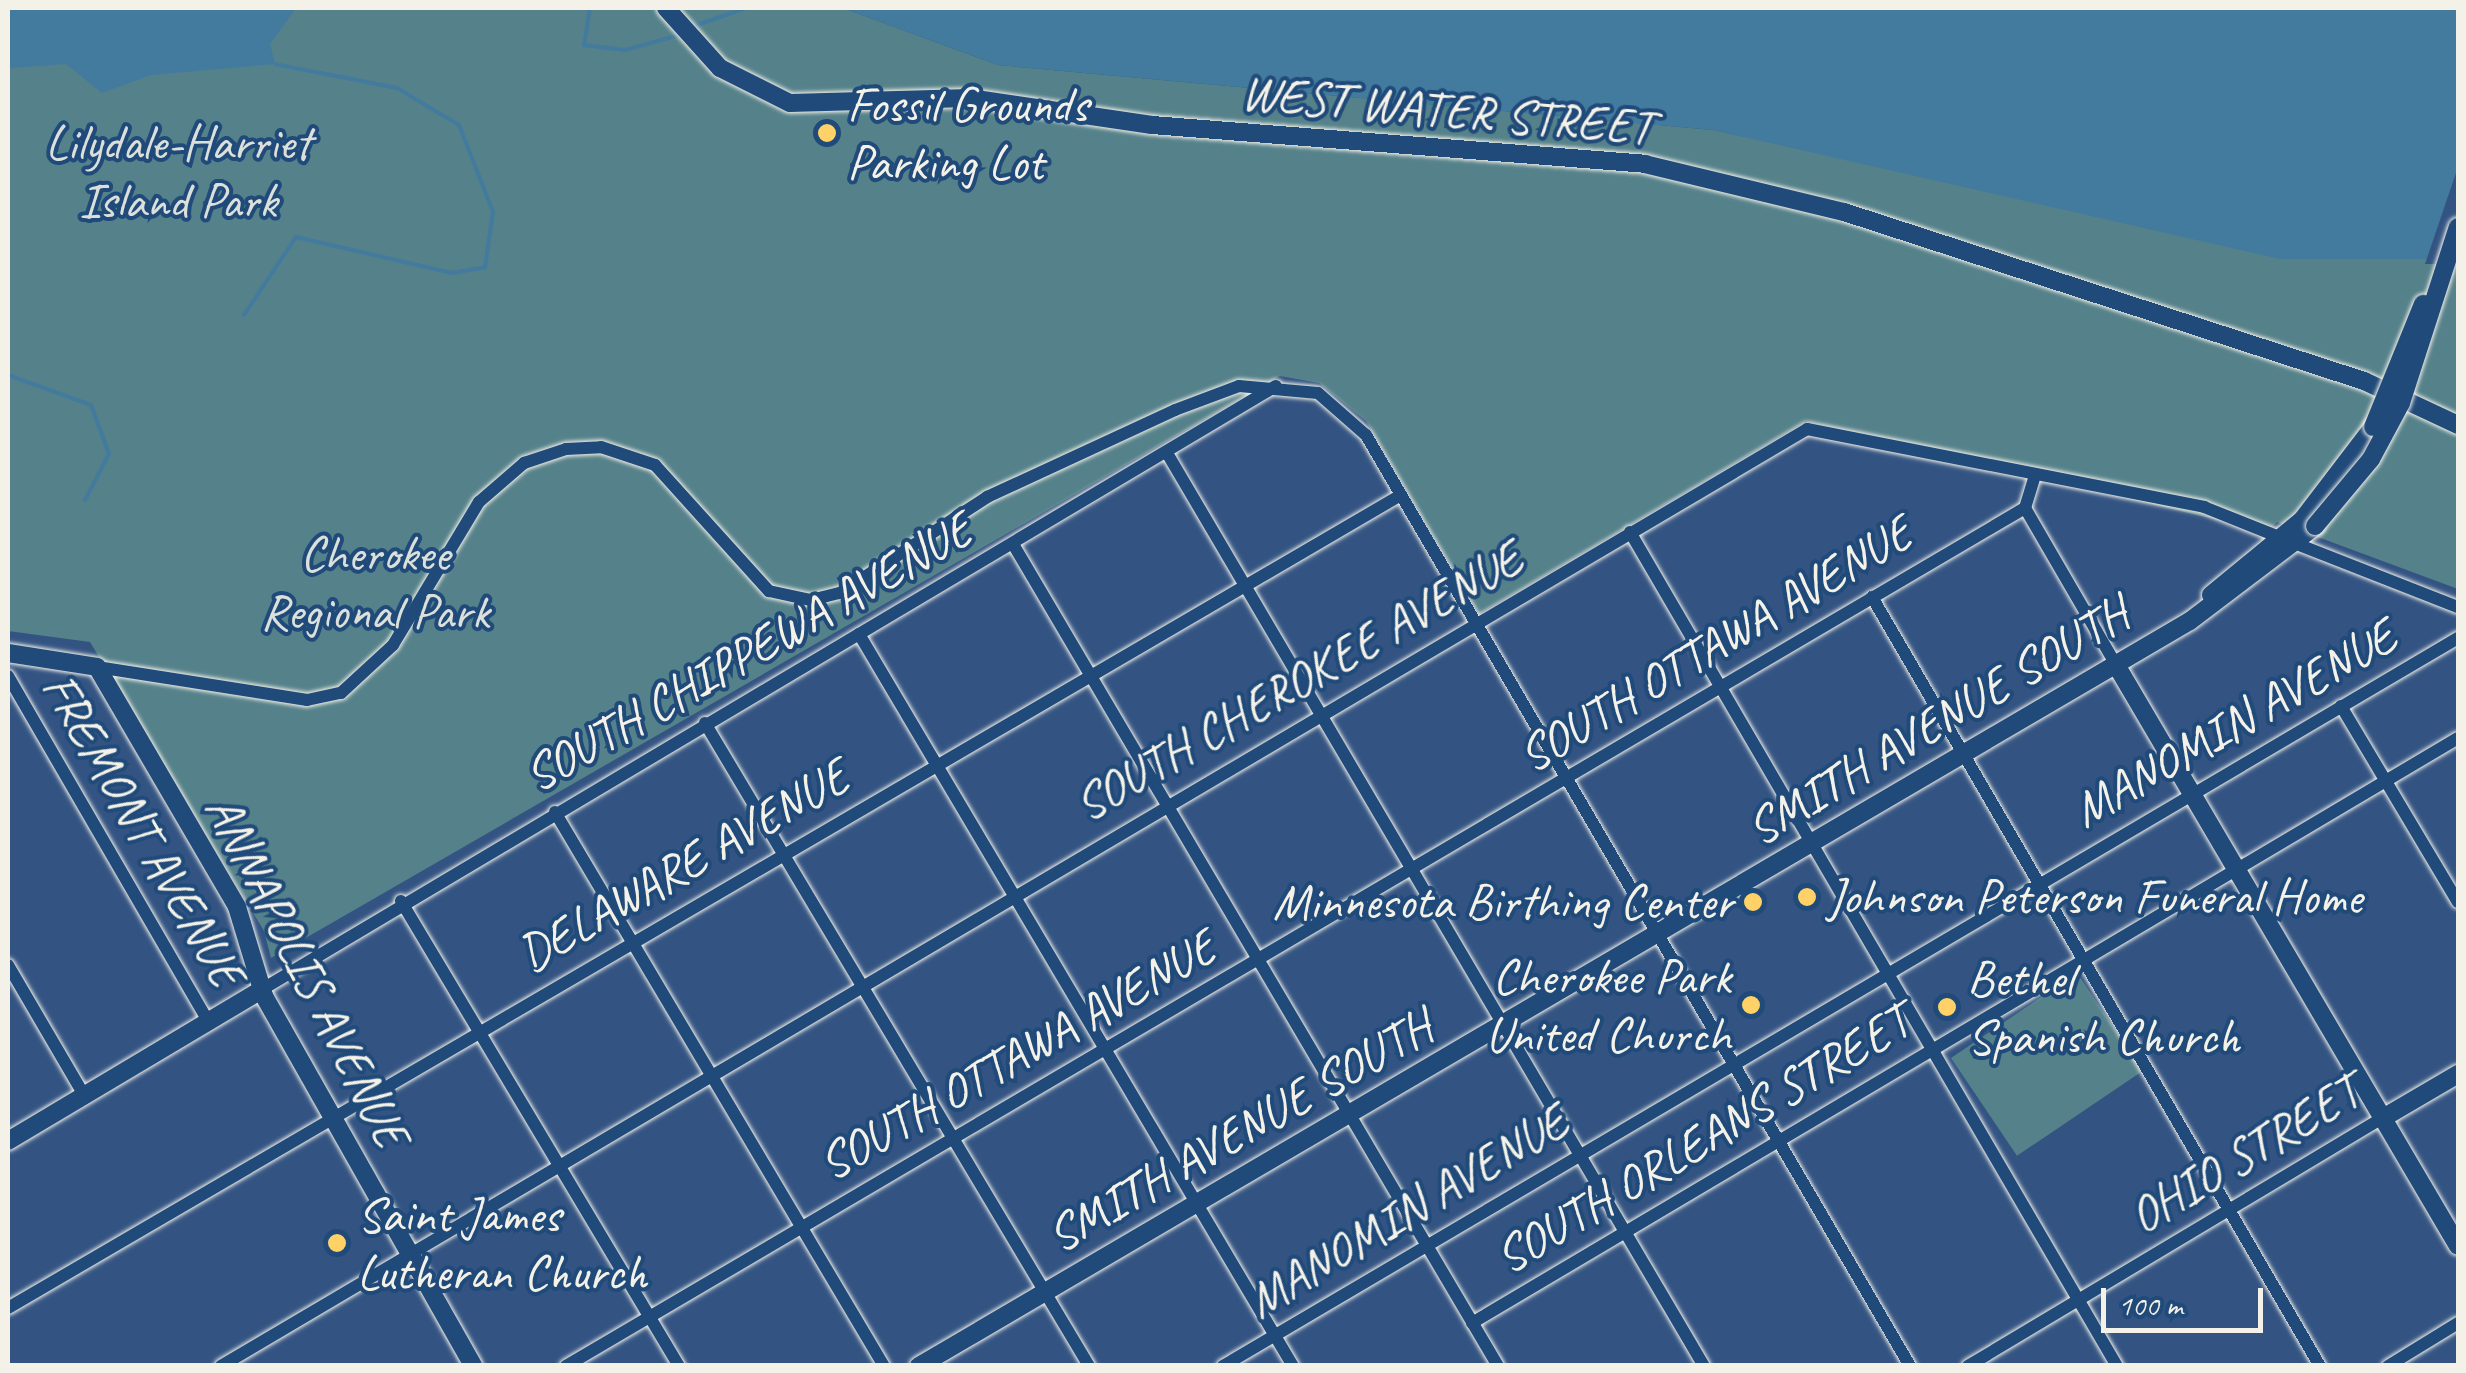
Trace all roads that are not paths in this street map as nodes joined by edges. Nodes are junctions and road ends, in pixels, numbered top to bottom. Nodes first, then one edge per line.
1 (666, 8) edge
2 (2458, 210) edge
3 (2458, 227) edge
4 (1278, 385) junction
5 (2458, 425) edge
6 (1167, 453) junction
7 (2035, 475) junction
8 (1400, 494) junction
9 (2025, 508) junction
10 (2309, 523) junction
11 (1630, 532) junction
12 (2290, 541) junction
13 (1014, 544) junction
14 (1247, 583) junction
15 (1872, 597) junction
16 (2458, 607) edge
17 (1475, 623) junction
18 (859, 634) junction
19 (2458, 638) edge
20 (8, 653) edge
21 (2114, 663) junction
22 (96, 668) junction
23 (1093, 672) junction
24 (8, 676) edge
25 (1720, 688) junction
26 (2341, 706) junction
27 (1322, 712) junction
28 (705, 723) junction
29 (2458, 738) edge
30 (1961, 752) junction
31 (939, 762) junction
32 (1566, 778) junction
33 (2387, 780) junction
34 (2192, 792) junction
35 (1170, 804) junction
36 (555, 812) junction
37 (1810, 841) junction
38 (785, 852) junction
39 (1413, 868) junction
40 (2236, 869) junction
41 (2039, 884) junction
42 (1016, 892) junction
43 (401, 901) junction
44 (2458, 902) edge
45 (1656, 933) junction
46 (632, 942) junction
47 (1260, 958) junction
48 (2084, 959) junction
49 (8, 965) edge
50 (1885, 973) junction
51 (862, 983) junction
52 (261, 990) junction
53 (1504, 1022) junction
54 (210, 1024) junction
55 (479, 1030) junction
56 (1107, 1048) junction
57 (1931, 1050) junction
58 (1732, 1064) junction
59 (709, 1072) junction
60 (2458, 1074) edge
61 (85, 1097) junction
62 (1351, 1112) junction
63 (2383, 1118) junction
64 (334, 1120) junction
65 (954, 1138) junction
66 (1777, 1141) junction
67 (8, 1142) edge
68 (1580, 1155) junction
69 (559, 1162) junction
70 (1198, 1202) junction
71 (2230, 1210) junction
72 (801, 1228) junction
73 (1625, 1231) junction
74 (1427, 1246) junction
75 (2458, 1246) edge
76 (410, 1252) junction
77 (1044, 1292) junction
78 (2077, 1299) junction
79 (8, 1308) edge
80 (649, 1317) junction
81 (1472, 1322) junction
82 (2458, 1323) edge
83 (1275, 1335) junction
84 (221, 1366) edge
85 (473, 1366) edge
86 (566, 1366) edge
87 (679, 1366) edge
88 (884, 1366) edge
89 (919, 1366) edge
90 (1089, 1366) edge
91 (1223, 1366) edge
92 (1293, 1366) edge
93 (1498, 1366) edge
94 (1704, 1366) edge
95 (1910, 1366) edge
96 (1968, 1366) edge
97 (2117, 1366) edge
98 (2320, 1366) edge
99 (2388, 1366) edge

1 - 5 street, WEST WATER STREET
2 - 10 street, SMITH AVENUE SOUTH, bridge
3 - 10 street, SMITH AVENUE SOUTH, bridge
4 - 6 street, SOUTH CHIPPEWA AVENUE
4 - 8 street
4 - 22 street
6 - 13 street, SOUTH CHIPPEWA AVENUE
6 - 14 street
7 - 9 street
7 - 11 street, SOUTH CHEROKEE AVENUE
7 - 12 street, SOUTH CHEROKEE AVENUE
8 - 14 street, DELAWARE AVENUE
8 - 17 street
9 - 15 street, SOUTH OTTAWA AVENUE
9 - 21 street
10 - 12 street, SMITH AVENUE SOUTH
11 - 17 street, SOUTH CHEROKEE AVENUE
11 - 25 street
12 - 16 street, SOUTH CHEROKEE AVENUE
12 - 21 street, SMITH AVENUE SOUTH
13 - 18 street, SOUTH CHIPPEWA AVENUE
13 - 23 street
14 - 23 street, DELAWARE AVENUE
14 - 27 street
15 - 25 street, SOUTH OTTAWA AVENUE
15 - 30 street
17 - 27 street, SOUTH CHEROKEE AVENUE
17 - 32 street
18 - 28 street, SOUTH CHIPPEWA AVENUE
18 - 31 street
19 - 26 street, MANOMIN AVENUE
20 - 22 street
21 - 30 street, SMITH AVENUE SOUTH
21 - 34 street
22 - 52 street, ANNAPOLIS AVENUE
23 - 31 street, DELAWARE AVENUE
23 - 35 street
24 - 54 street, FREMONT AVENUE
25 - 32 street, SOUTH OTTAWA AVENUE
25 - 37 street
26 - 33 street
26 - 34 street, MANOMIN AVENUE
27 - 35 street, SOUTH CHEROKEE AVENUE
27 - 39 street
28 - 36 street, SOUTH CHIPPEWA AVENUE
28 - 38 street
29 - 33 street, SOUTH ORLEANS STREET
30 - 37 street, SMITH AVENUE SOUTH
30 - 41 street
31 - 38 street, DELAWARE AVENUE
31 - 42 street
32 - 39 street, SOUTH OTTAWA AVENUE
32 - 45 street
33 - 40 street, SOUTH ORLEANS STREET
33 - 44 street
34 - 40 street
34 - 41 street, MANOMIN AVENUE
35 - 42 street, SOUTH CHEROKEE AVENUE
35 - 47 street
36 - 43 street, SOUTH CHIPPEWA AVENUE
36 - 46 street
37 - 45 street, SMITH AVENUE SOUTH
37 - 50 street
38 - 46 street, DELAWARE AVENUE
38 - 51 street
39 - 47 street, SOUTH OTTAWA AVENUE
39 - 53 street
40 - 48 street, SOUTH ORLEANS STREET
40 - 63 street
41 - 48 street
41 - 50 street, MANOMIN AVENUE
42 - 51 street, SOUTH CHEROKEE AVENUE
42 - 56 street
43 - 52 street, SOUTH CHIPPEWA AVENUE
43 - 55 street
45 - 53 street, SMITH AVENUE SOUTH
45 - 58 street
46 - 55 street, DELAWARE AVENUE
46 - 59 street
47 - 56 street, SOUTH OTTAWA AVENUE
47 - 62 street
48 - 57 street, SOUTH ORLEANS STREET
48 - 71 street
49 - 61 street
50 - 57 street
50 - 58 street, MANOMIN AVENUE
51 - 59 street, SOUTH CHEROKEE AVENUE
51 - 65 street
52 - 54 street
52 - 64 street, ANNAPOLIS AVENUE
53 - 62 street, SMITH AVENUE SOUTH
53 - 68 street
54 - 61 street
55 - 64 street, DELAWARE AVENUE
55 - 69 street
56 - 65 street, SOUTH OTTAWA AVENUE
56 - 70 street
57 - 66 street, SOUTH ORLEANS STREET
57 - 78 street
58 - 66 street
58 - 68 street, MANOMIN AVENUE
59 - 69 street, SOUTH CHEROKEE AVENUE
59 - 72 street
60 - 63 street, OHIO STREET
61 - 67 street
62 - 70 street, SMITH AVENUE SOUTH
62 - 74 street
63 - 71 street, OHIO STREET
63 - 75 street
64 - 76 street, ANNAPOLIS AVENUE
64 - 79 street, DELAWARE AVENUE
65 - 72 street, SOUTH OTTAWA AVENUE
65 - 77 street
66 - 73 street, SOUTH ORLEANS STREET
66 - 95 street
68 - 73 street
68 - 74 street, MANOMIN AVENUE
69 - 76 street, SOUTH CHEROKEE AVENUE
69 - 80 street
70 - 77 street, SMITH AVENUE SOUTH
70 - 83 street
71 - 78 street, OHIO STREET
71 - 98 street
72 - 80 street, SOUTH OTTAWA AVENUE
72 - 88 street
73 - 81 street, SOUTH ORLEANS STREET
73 - 94 street
74 - 81 street
74 - 83 street, MANOMIN AVENUE
76 - 84 street, SOUTH CHEROKEE AVENUE
76 - 85 street, ANNAPOLIS AVENUE
77 - 89 street, SMITH AVENUE SOUTH
77 - 90 street
78 - 96 street, OHIO STREET
78 - 97 street
80 - 86 street, SOUTH OTTAWA AVENUE
80 - 87 street
81 - 93 street
82 - 99 street
83 - 91 street, MANOMIN AVENUE
83 - 92 street

